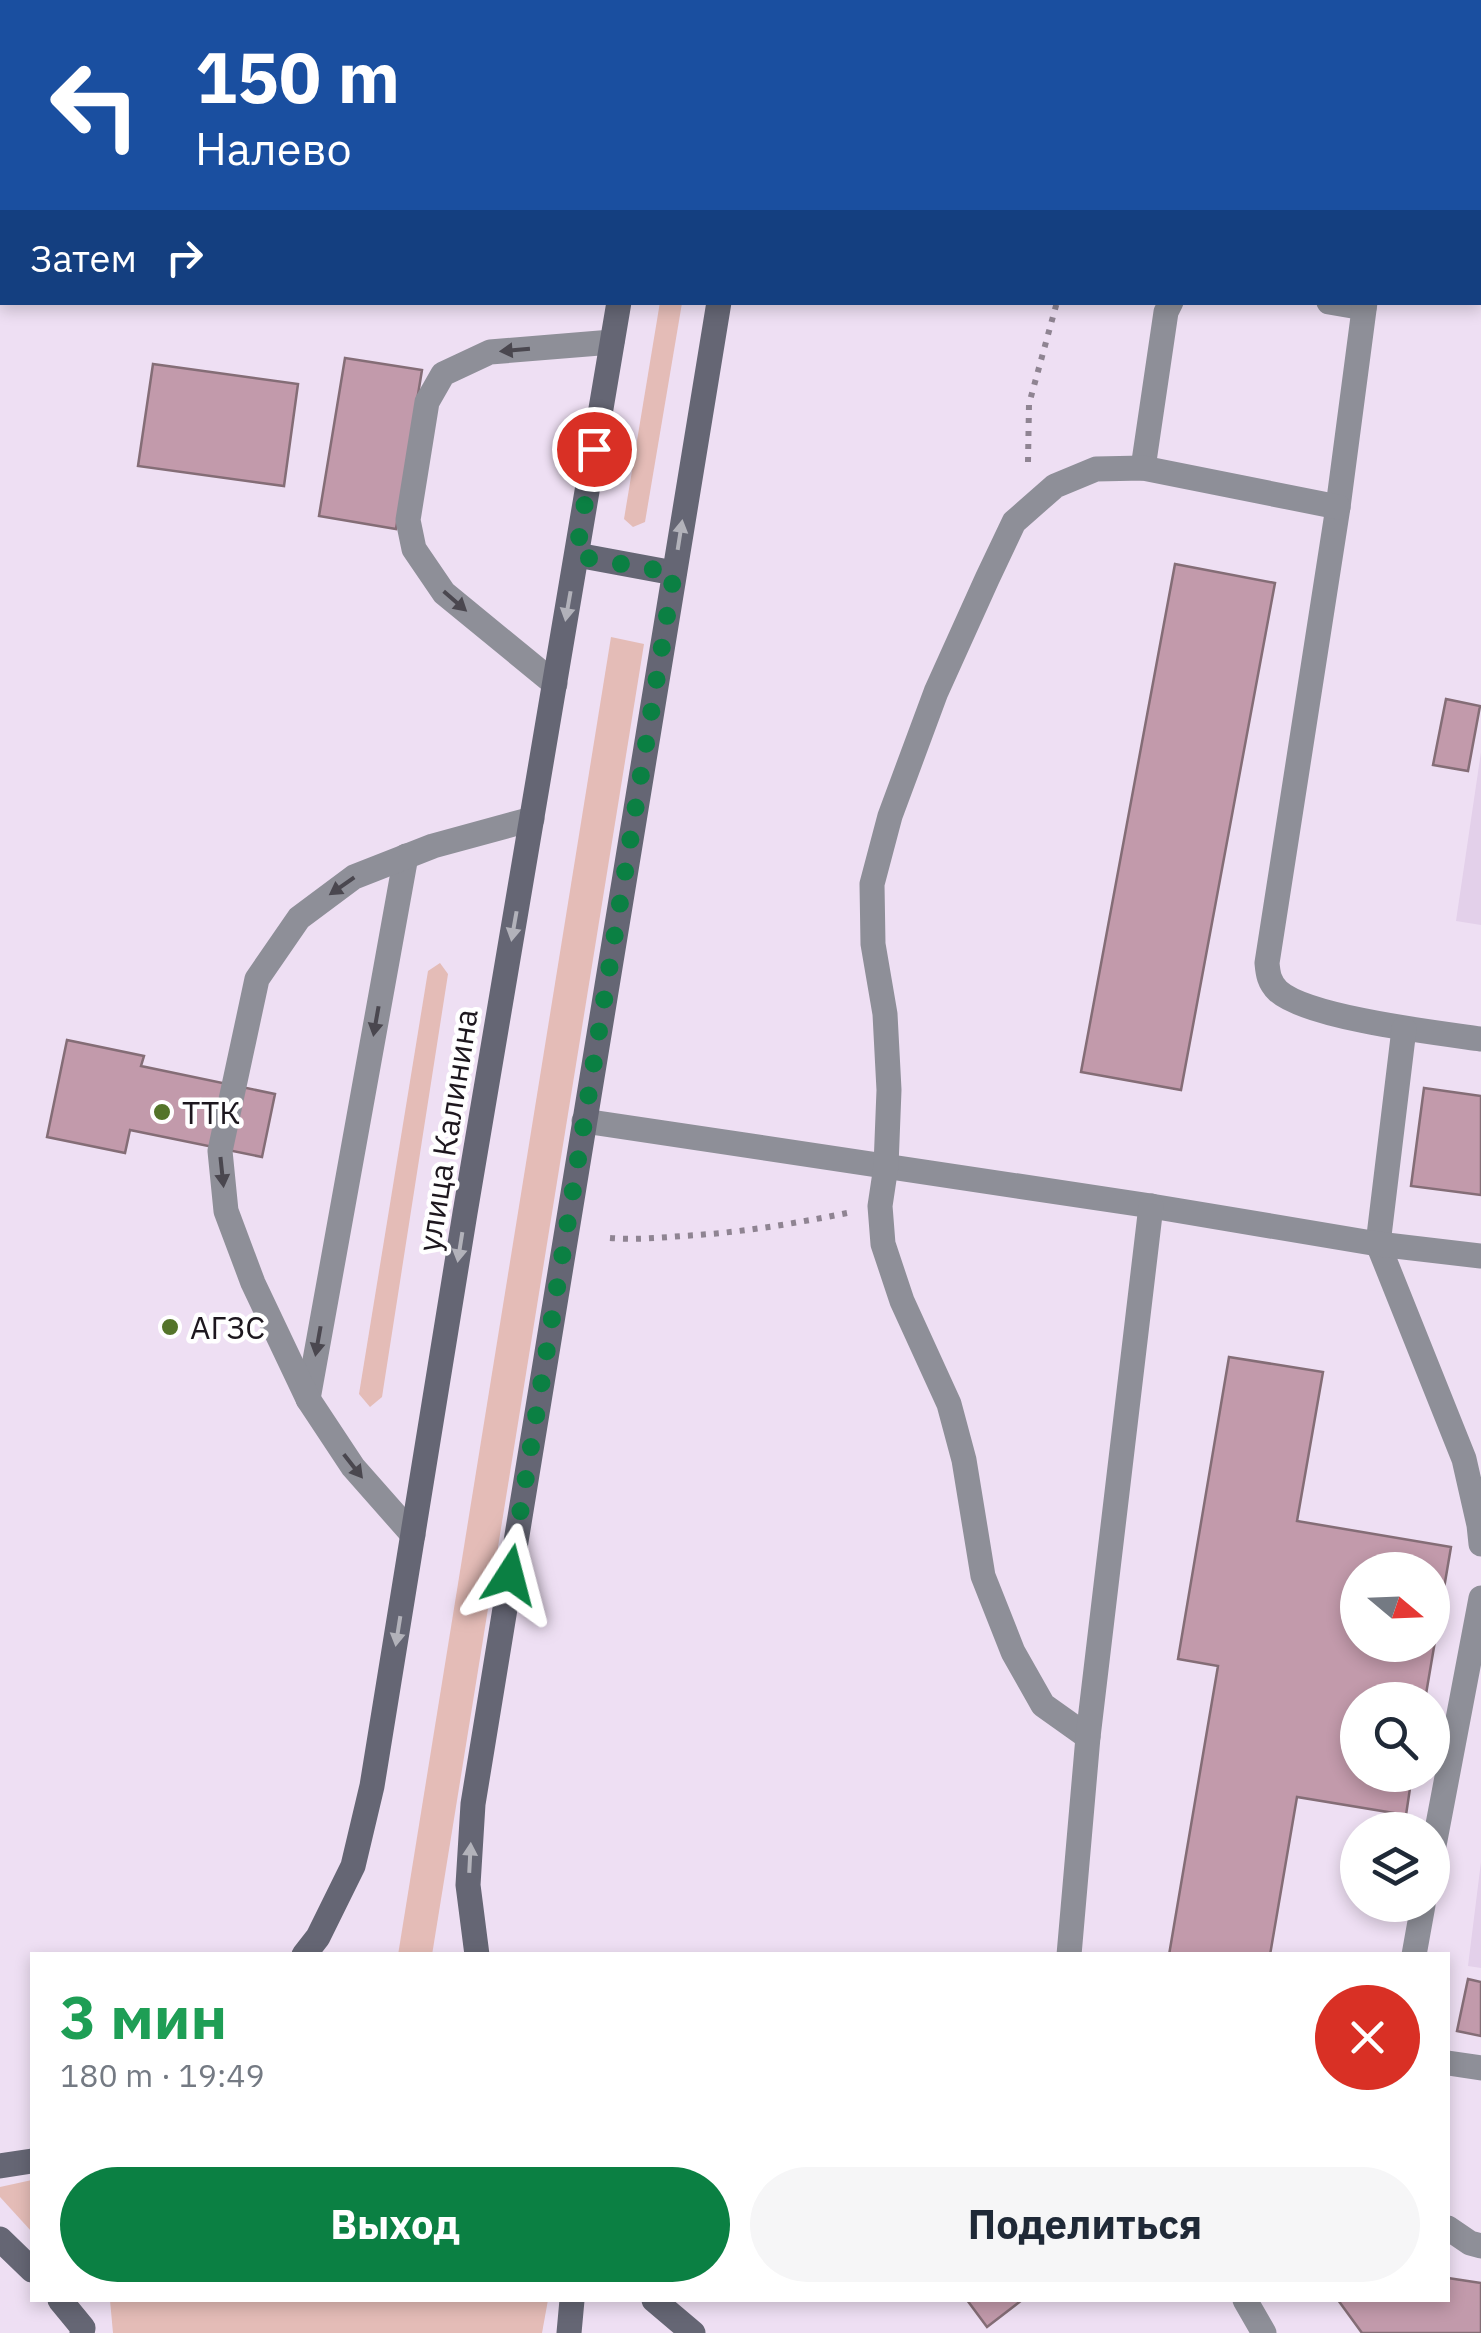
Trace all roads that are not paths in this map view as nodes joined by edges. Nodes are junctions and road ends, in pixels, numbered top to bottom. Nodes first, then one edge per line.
1 (618, 305) edge
2 (719, 305) edge
3 (1170, 305) edge
4 (1364, 305) edge
5 (612, 342) junction
6 (1143, 468) junction
7 (1338, 507) junction
8 (576, 556) junction
9 (674, 573) junction
10 (555, 684) junction
11 (532, 819) junction
12 (406, 856) junction
13 (1404, 1029) junction
14 (1481, 1039) edge
15 (584, 1121) junction
16 (886, 1166) junction
17 (1151, 1206) junction
18 (1378, 1244) junction
19 (1481, 1256) edge
20 (308, 1399) junction
21 (414, 1534) junction
22 (1481, 1544) edge
23 (1481, 1598) edge
24 (1088, 1737) junction
25 (1440, 1812) edge
26 (1420, 1922) edge
27 (306, 1952) edge
28 (477, 1952) edge
29 (1069, 1952) edge
30 (1415, 1952) edge
31 (1450, 2063) edge
32 (1481, 2068) edge
33 (30, 2160) edge
34 (0, 2166) edge
35 (1450, 2229) edge
36 (0, 2239) edge
37 (1481, 2246) edge
38 (30, 2268) edge
39 (61, 2302) edge
40 (82, 2302) edge
41 (572, 2302) edge
42 (656, 2302) edge
43 (1246, 2302) edge
44 (83, 2331) edge
45 (569, 2333) edge
46 (693, 2333) edge
47 (1264, 2333) edge

1 - 5 main road, улица Калинина
9 -> 2 main road
3 - 6 lane
4 - 7 lane
5 - 8 main road, улица Калинина
5 -> 10 lane
6 - 7 lane
6 - 16 lane
7 - 13 lane
8 - 9 main road
8 -> 10 main road, улица Калинина
9 - 15 main road
10 - 11 main road, улица Калинина
11 - 12 lane
11 -> 21 main road, улица Калинина
12 -> 20 lane
12 -> 20 lane
13 - 14 lane
13 - 18 lane
15 - 16 lane
28 -> 15 main road
16 - 17 lane
16 - 24 lane
17 - 18 lane
17 - 24 lane
18 - 19 lane
18 - 22 lane
20 -> 21 lane
21 -> 27 main road, улица Калинина
23 - 25 lane
24 - 29 lane
26 - 30 lane
31 - 32 lane
33 - 34 main road
35 - 37 lane
36 - 38 main road
39 - 44 main road
40 - 44 main road
41 - 45 main road
42 - 46 main road
43 - 47 lane

